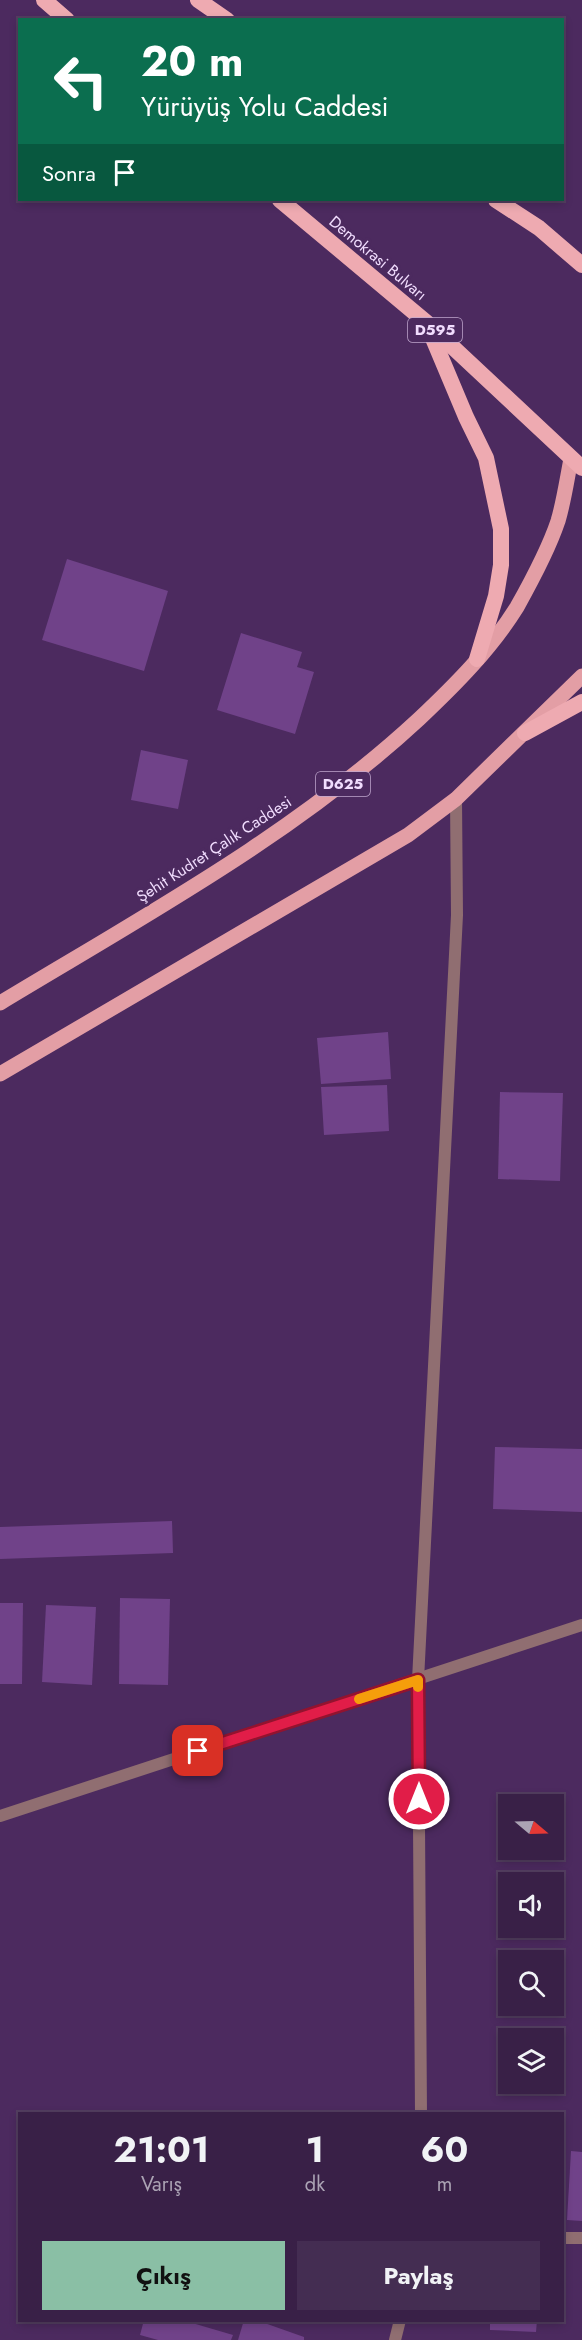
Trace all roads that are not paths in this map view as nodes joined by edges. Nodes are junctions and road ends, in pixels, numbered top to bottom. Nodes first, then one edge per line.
1 (44, 0) edge
2 (198, 0) edge
3 (65, 18) edge
4 (224, 18) edge
5 (281, 201) edge
6 (498, 201) edge
7 (582, 265) edge
8 (427, 323) junction
9 (582, 446) edge
10 (577, 464) edge
11 (477, 659) junction
12 (582, 676) edge
13 (582, 702) edge
14 (525, 733) junction
15 (456, 800) junction
16 (0, 1003) edge
17 (0, 1074) edge
18 (582, 1625) edge
19 (418, 1680) junction
20 (0, 1816) edge
21 (421, 2112) edge
22 (564, 2238) edge
23 (582, 2238) edge
24 (400, 2322) edge
25 (395, 2340) edge

1 - 3 highway
2 - 4 highway
5 - 8 highway, Demokrasi Bulvarı / D595
6 - 7 highway
8 - 10 highway, Demokrasi Bulvarı / D595
8 - 11 highway
9 - 10 highway
10 - 11 main road, Şehit Kudret Çalık Caddesi / D625
11 - 16 main road, Şehit Kudret Çalık Caddesi / D625
12 - 14 main road
13 - 14 highway
14 - 15 main road
15 - 17 main road
15 - 19 street
18 - 19 street
19 - 20 street
19 - 21 street
22 - 23 street
24 - 25 street

